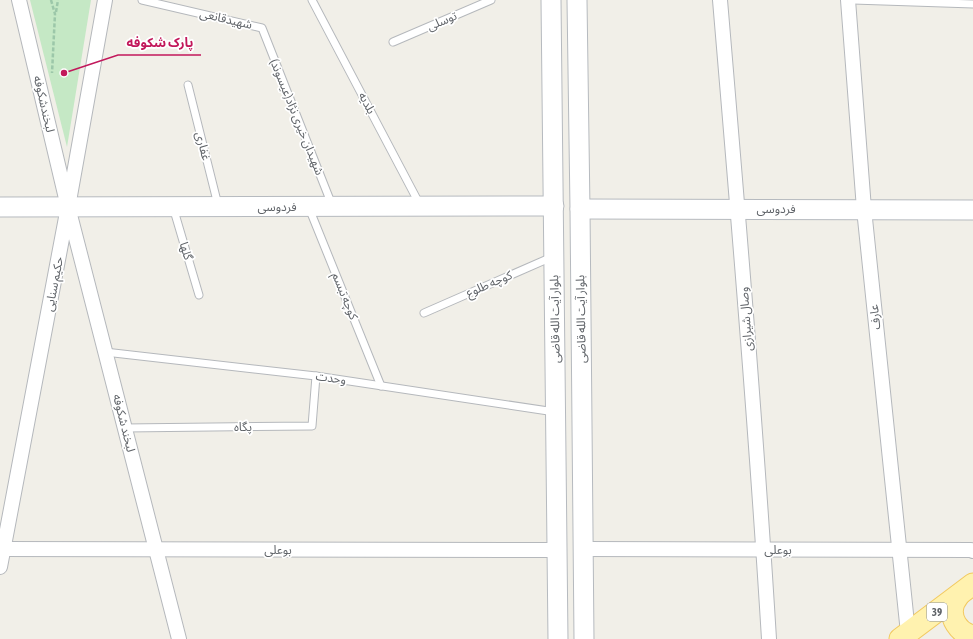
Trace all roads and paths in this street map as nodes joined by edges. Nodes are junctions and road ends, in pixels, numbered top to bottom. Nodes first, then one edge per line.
1 (19, 0) edge
2 (51, 0) edge
3 (58, 0) edge
4 (105, 0) edge
5 (142, 0) edge
6 (312, 0) edge
7 (491, 0) edge
8 (552, 0) edge
9 (577, 0) edge
10 (720, 0) edge
11 (848, 0) edge
12 (853, 0) edge
13 (973, 4) edge
14 (55, 14) junction
15 (262, 28) joint
16 (393, 42) dead end
17 (52, 75) dead end
18 (188, 85) dead end
19 (421, 206) junction
20 (554, 206) junction
21 (0, 207) edge
22 (172, 207) junction
23 (218, 207) junction
24 (308, 207) junction
25 (333, 207) junction
26 (68, 208) junction
27 (580, 209) junction
28 (737, 209) junction
29 (864, 210) junction
30 (973, 210) edge
31 (554, 256) junction
32 (199, 294) dead end
33 (424, 313) dead end
34 (105, 352) junction
35 (316, 376) junction
36 (381, 386) junction
37 (556, 412) junction
38 (125, 428) junction
39 (556, 467) junction
40 (582, 467) junction
41 (2, 549) edge
42 (156, 550) junction
43 (557, 550) junction
44 (583, 550) junction
45 (764, 550) junction
46 (899, 550) junction
47 (973, 551) edge
48 (0, 567) edge
49 (966, 590) edge
50 (904, 636) edge
51 (973, 636) edge
52 (179, 639) edge
53 (558, 639) edge
54 (584, 639) edge
55 (769, 639) edge

1 - 26 street, لبخندشکوفه
2 - 14 path
3 - 14 path
4 - 26 street, حکیم سنایی
5 - 15 lane, شهیدقانعی
6 - 19 lane, بلدیه
7 - 16 lane, توسلی
8 - 20 main road, بلوار آیت‌ الله قاضی
9 - 27 main road, بلوار آیت ‌الله قاضی
10 - 28 street, وصال شیرازی
11 - 29 street, عارف
12 - 13 lane
14 - 17 path
15 - 25 lane, شهیدان خیری نژاد(عیسوند)
18 - 23 lane, غفاری
19 - 20 main road, فردوسی
19 - 25 main road, فردوسی
20 - 31 main road, بلوار آیت‌ الله قاضی
21 - 26 main road, فردوسی
22 - 23 main road, فردوسی
22 - 26 main road, فردوسی
22 - 32 lane, گلها
23 - 24 main road, فردوسی
24 - 25 main road, فردوسی
24 - 36 lane, کوچه تبسم
26 - 34 street, لبخند شکوفه
26 - 41 street, حکیم سنایی
27 - 28 main road, فردوسی
27 - 40 main road, بلوار آیت ‌الله قاضی
28 - 29 main road, فردوسی
28 - 45 street, وصال شیرازی
29 - 30 main road, فردوسی
29 - 46 street, عارف
31 - 33 lane, کوچه طلوع
31 - 37 main road, بلوار آیت‌ الله قاضی
34 - 35 lane, وحدت
34 - 38 street, لبخند شکوفه
35 - 36 lane, وحدت
35 - 38 lane, پگاه
36 - 37 lane, وحدت
37 - 39 main road, بلوار آیت‌ الله قاضی
38 - 42 street, لبخند شکوفه
39 - 40 main road
39 - 43 main road, بلوار آیت‌ الله قاضی
40 - 44 main road, بلوار آیت ‌الله قاضی
41 - 42 street, بوعلی
41 - 48 street, حکیم سنایی
42 - 43 street, بوعلی
42 - 52 street, لبخند شکوفه
43 - 53 main road, بلوار آیت‌ الله قاضی
44 - 45 street, بوعلی
44 - 54 main road, بلوار آیت ‌الله قاضی
45 - 46 street, بوعلی
45 - 55 street, وصال شیرازی
46 - 47 street, بوعلی
46 - 50 street, عارف
49 - 50 main road, 39
49 - 51 main road

